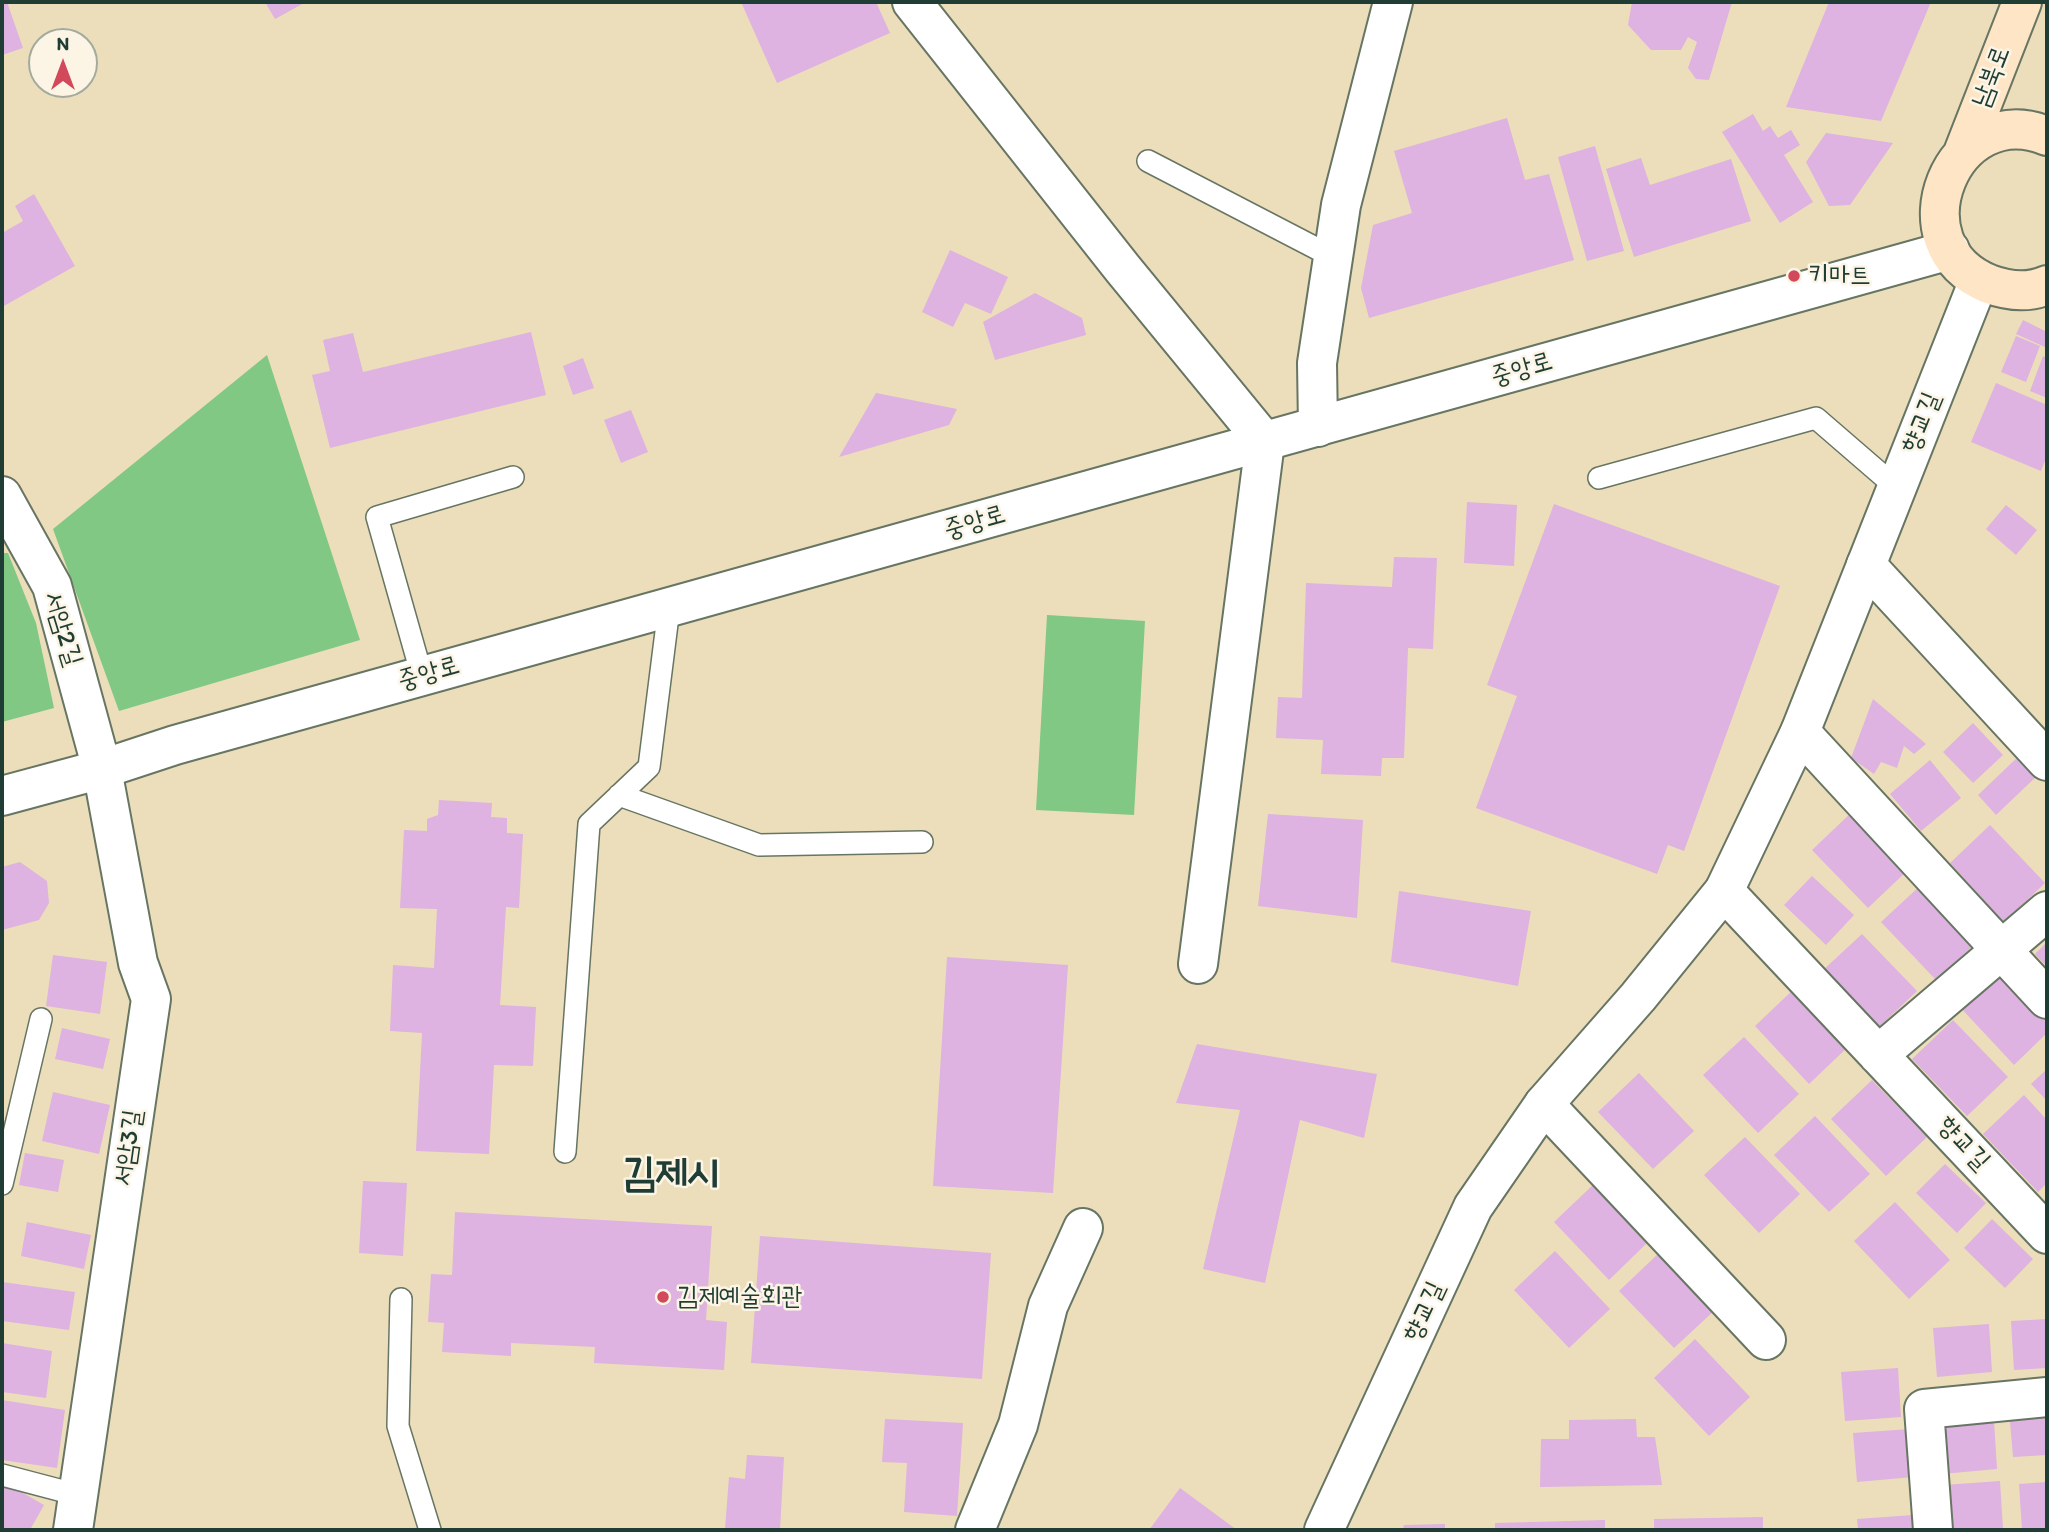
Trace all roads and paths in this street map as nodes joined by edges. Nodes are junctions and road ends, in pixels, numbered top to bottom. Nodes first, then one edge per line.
1 (912, 2) edge
2 (1393, 2) edge
3 (2022, 2) edge
4 (2047, 136) edge
5 (1963, 153) junction
6 (1148, 161) dead end
7 (1950, 250) junction
8 (1333, 257) junction
9 (1979, 280) junction
10 (2047, 285) edge
11 (1318, 427) junction
12 (1265, 442) junction
13 (513, 477) dead end
14 (1600, 478) dead end
15 (1897, 488) junction
16 (2, 496) edge
17 (1866, 565) junction
18 (669, 608) junction
19 (422, 676) junction
20 (1800, 732) junction
21 (2047, 761) edge
22 (103, 769) junction
23 (2, 796) edge
24 (619, 796) junction
25 (922, 842) dead end
26 (1724, 891) junction
27 (2047, 911) edge
28 (2002, 949) junction
29 (1198, 964) dead end
30 (2047, 999) edge
31 (41, 1019) dead end
32 (1878, 1055) junction
33 (1544, 1104) junction
34 (565, 1152) dead end
35 (2, 1184) edge
36 (1083, 1228) dead end
37 (2047, 1234) edge
38 (401, 1298) dead end
39 (1766, 1340) dead end
40 (2047, 1397) edge
41 (2, 1475) edge
42 (76, 1513) edge
43 (430, 1530) edge
44 (975, 1530) edge
45 (1324, 1530) edge
46 (1933, 1530) edge

1 - 12 street
2 - 8 street
3 - 5 main road, 남북로
4 - 5 main road
5 - 7 main road, 남북로
6 - 8 lane
7 - 9 main road
7 - 11 street, 중앙로
8 - 11 street
9 - 10 main road
9 - 15 street, 향교길
11 - 12 street, 중앙로
12 - 18 street, 중앙로
12 - 29 street
13 - 19 lane
14 - 15 lane
15 - 17 street, 향교길
16 - 22 street, 서암2길
17 - 20 street, 향교길
17 - 21 street
18 - 19 street, 중앙로
18 - 24 lane
19 - 22 street, 중앙로
20 - 26 street, 향교길
20 - 28 street
22 - 23 street, 중앙로
22 - 42 street, 서암3길
24 - 25 lane
24 - 34 lane
26 - 32 street, 향교길
26 - 33 street, 향교길
27 - 28 street
28 - 30 street
28 - 32 street
31 - 35 lane
32 - 37 street, 향교길
33 - 39 street
33 - 45 street, 향교길
36 - 44 street
38 - 43 lane
40 - 46 street
41 - 42 lane

